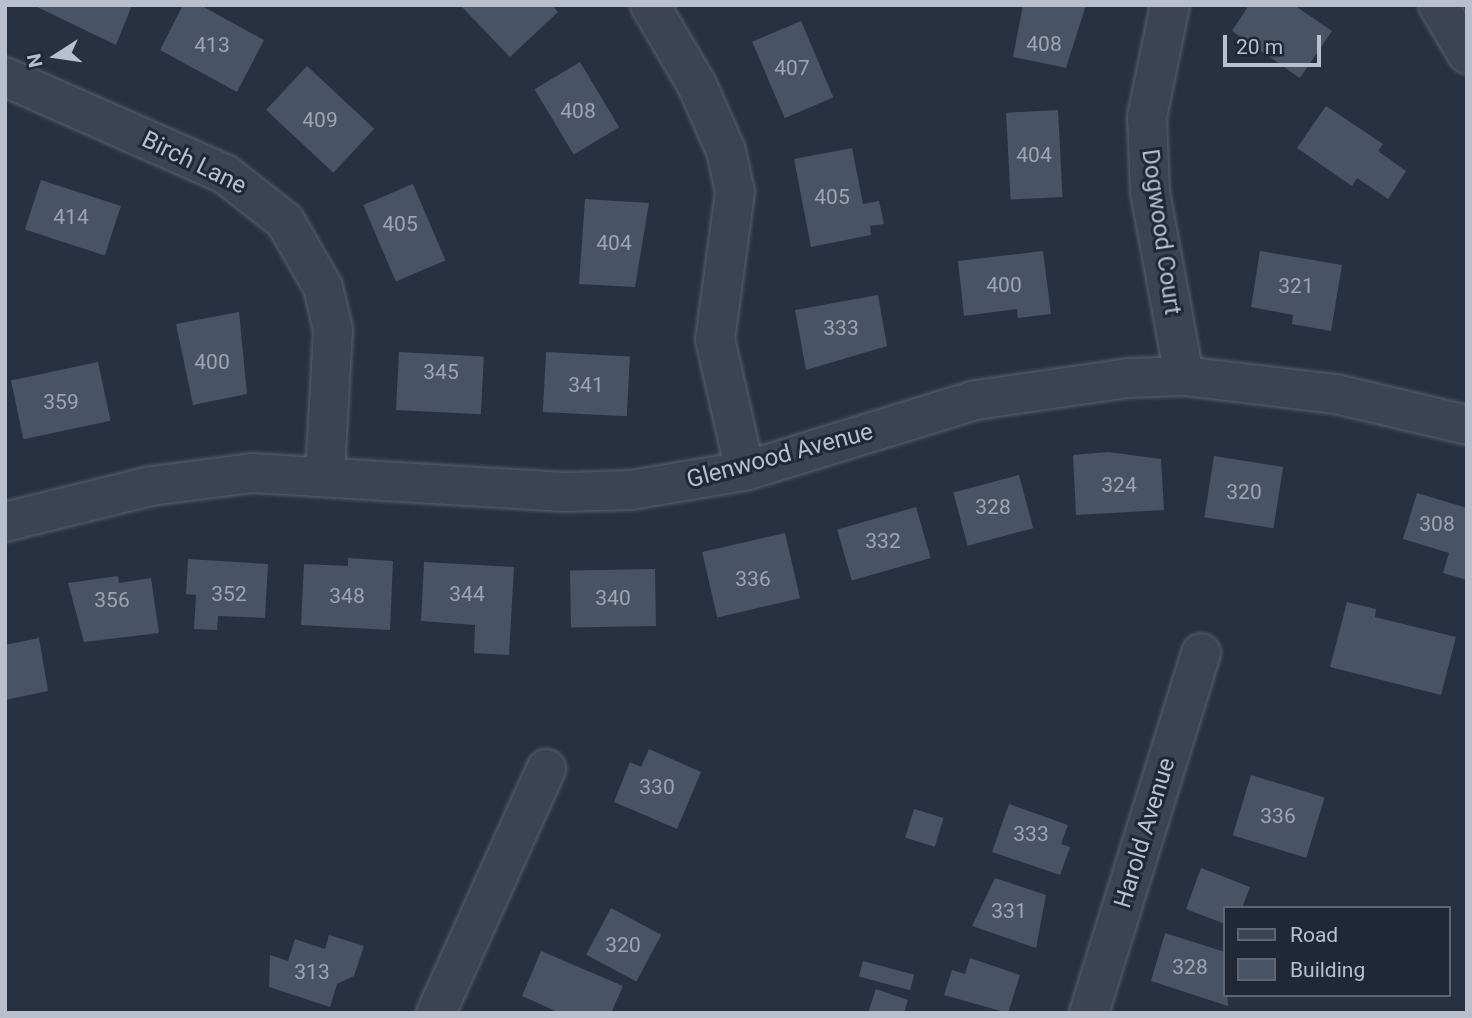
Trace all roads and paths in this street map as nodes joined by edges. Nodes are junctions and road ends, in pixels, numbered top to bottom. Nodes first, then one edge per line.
1 (650, 5) edge
2 (1170, 5) edge
3 (1438, 5) edge
4 (1467, 54) edge
5 (5, 77) edge
6 (1184, 376) junction
7 (1467, 425) edge
8 (745, 471) junction
9 (325, 475) junction
10 (5, 522) edge
11 (1201, 653) dead end
12 (546, 769) dead end
13 (436, 1013) edge
14 (1089, 1013) edge

1 - 8 street
2 - 6 street, Dogwood Court
3 - 4 street
5 - 9 street, Birch Lane
6 - 7 street, Glenwood Avenue
6 - 8 street, Glenwood Avenue
8 - 9 street, Glenwood Avenue
9 - 10 street, Glenwood Avenue
11 - 14 street, Harold Avenue
12 - 13 street

